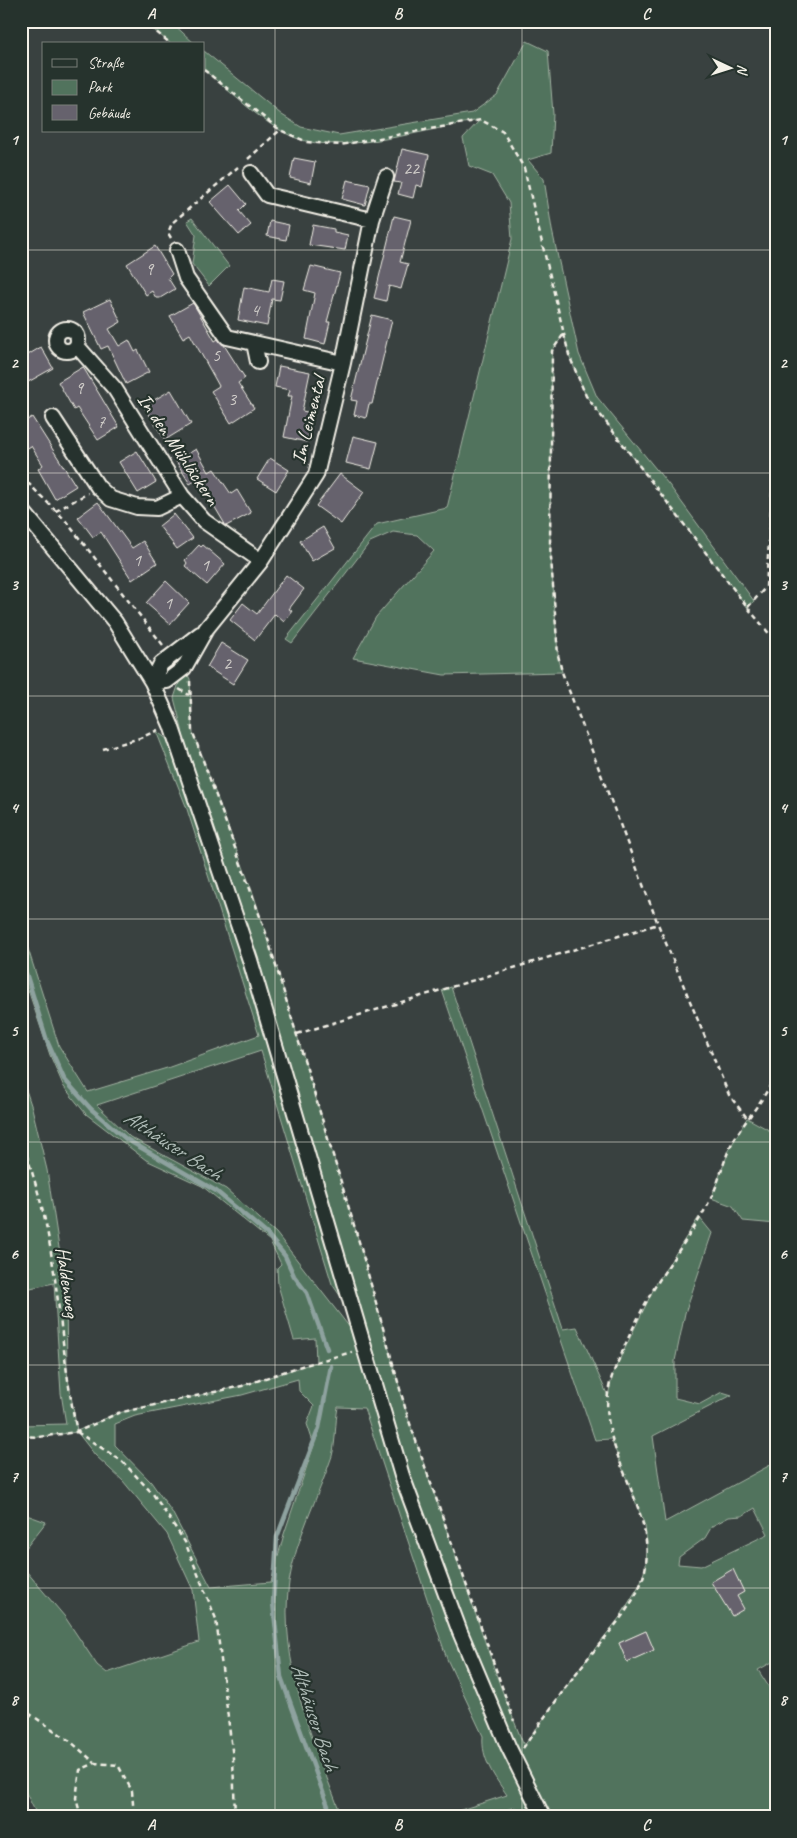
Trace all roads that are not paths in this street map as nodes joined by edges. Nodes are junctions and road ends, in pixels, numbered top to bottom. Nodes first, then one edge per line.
1 (252, 172) dead end
2 (386, 177) dead end
3 (372, 220) junction
4 (178, 250) road end
5 (254, 343) junction
6 (76, 346) dead end
7 (258, 362) dead end
8 (343, 363) junction
9 (53, 418) dead end
10 (182, 496) junction
11 (21, 509) edge
12 (261, 560) junction
13 (206, 629) junction
14 (152, 682) junction
15 (543, 1817) edge

1 - 3 street
2 - 3 street, Im Leimental
3 - 8 street, Im Leimental
4 - 5 street
5 - 7 street
5 - 8 street
6 - 10 street, In den Mühläckern
8 - 12 street, Im Leimental
9 - 10 street
10 - 12 street, In den Mühläckern
11 - 14 street
12 - 13 street, Im Leimental
13 - 14 street, Im Leimental
13 - 14 street, Im Leimental
14 - 15 street

